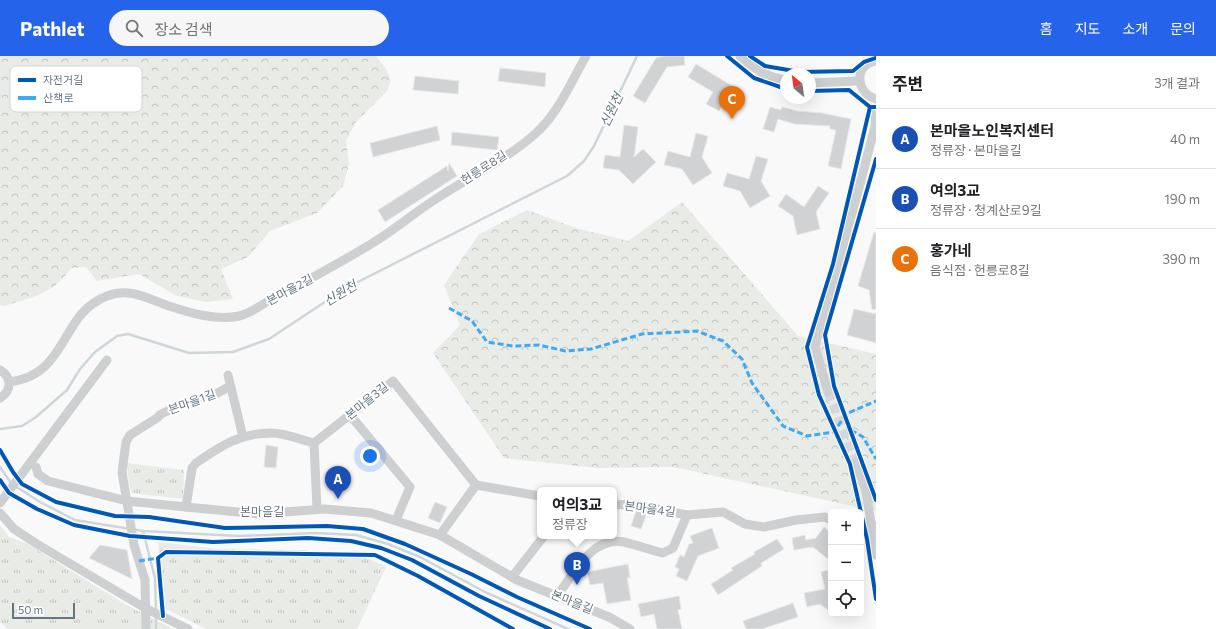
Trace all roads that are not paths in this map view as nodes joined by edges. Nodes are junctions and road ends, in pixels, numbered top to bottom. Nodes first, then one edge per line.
1 (586, 56) edge
2 (740, 56) edge
3 (876, 61) edge
4 (780, 79) edge
5 (859, 81) junction
6 (816, 83) edge
7 (876, 99) edge
8 (876, 111) edge
9 (355, 252) joint
10 (107, 360) dead end
11 (0, 370) edge
12 (228, 375) dead end
13 (9, 382) junction
14 (230, 386) junction
15 (828, 392) tunnel mouth
16 (0, 398) edge
17 (350, 415) junction
18 (243, 437) junction
19 (314, 443) junction
20 (856, 462) tunnel mouth
21 (31, 467) junction
22 (476, 485) junction
23 (537, 495) edge
24 (2, 501) edge
25 (128, 505) junction
26 (617, 505) edge
27 (186, 507) junction
28 (317, 507) junction
29 (0, 513) edge
30 (687, 515) junction
31 (828, 519) edge
32 (396, 520) junction
33 (864, 524) edge
34 (872, 524) junction
35 (440, 535) junction
36 (542, 539) edge
37 (876, 555) edge
38 (512, 576) junction
39 (557, 596) junction
40 (148, 609) junction
41 (146, 629) edge
42 (188, 629) edge
43 (630, 629) edge

1 - 9 street, 헌릉로8길
2 - 4 street
3 - 5 street
5 - 6 street
5 - 7 street
8 - 15 street
9 - 13 street, 본마을2길
10 - 21 street
11 - 13 street
12 - 14 street
13 - 16 street
14 - 18 street
14 - 25 street, 본마을1길
17 - 19 street, 본마을3길
17 - 22 street, 본마을3길
17 - 32 street
18 - 19 street
18 - 27 street
19 - 28 street
20 - 34 street
21 - 24 street
21 - 25 street, 본마을길
22 - 23 street
22 - 35 street
25 - 27 street, 본마을길
25 - 40 street, 본마을1길
26 - 30 street, 본마을4길
27 - 28 street, 본마을길
28 - 32 street, 본마을길
29 - 40 street
30 - 31 street, 본마을4길
30 - 39 street
32 - 35 street, 본마을길
33 - 34 street
34 - 37 street
35 - 38 street, 본마을길
36 - 38 street
38 - 39 street, 본마을길
39 - 43 street, 본마을길
40 - 41 street
40 - 42 street

